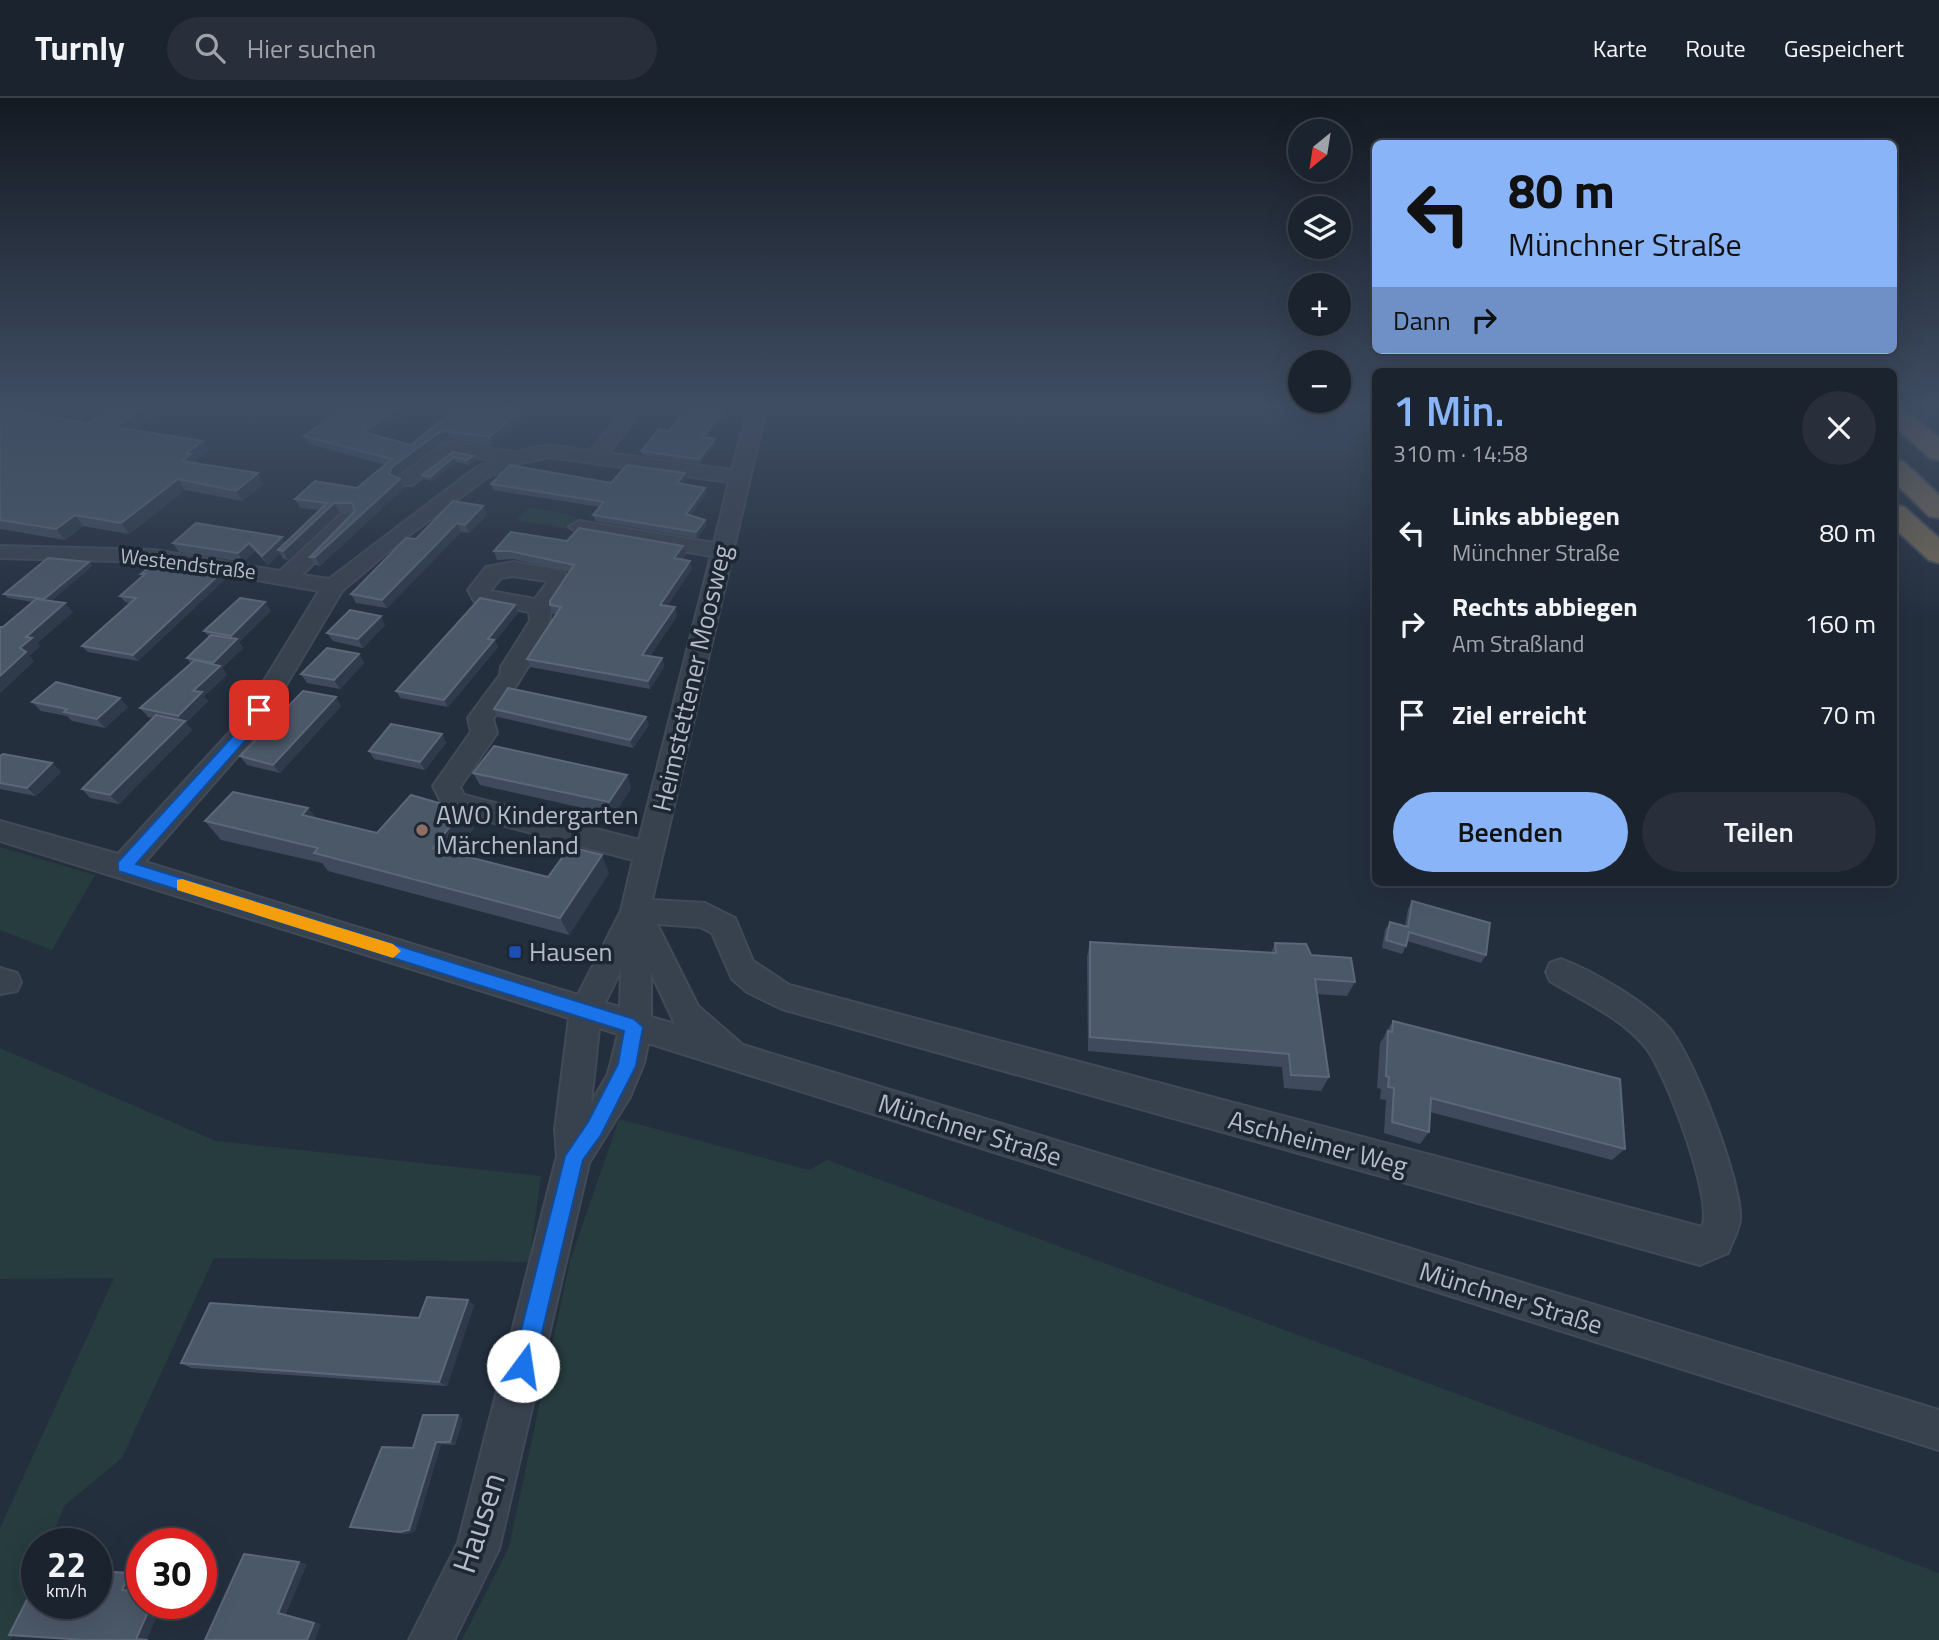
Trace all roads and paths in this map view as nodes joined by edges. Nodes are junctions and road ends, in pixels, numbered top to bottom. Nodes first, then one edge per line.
1 (411, 477) edge
2 (476, 477) edge
3 (739, 477) edge
4 (1904, 477) edge
5 (405, 481) dead end
6 (1939, 510) edge
7 (1897, 516) edge
8 (348, 518) edge
9 (579, 527) edge
10 (1897, 528) edge
11 (721, 551) junction
12 (0, 552) edge
13 (1939, 554) edge
14 (1939, 562) edge
15 (285, 579) junction
16 (333, 587) junction
17 (540, 607) dead end
18 (0, 831) edge
19 (651, 854) junction
20 (124, 867) junction
21 (635, 911) junction
22 (1560, 972) dead end
23 (585, 1012) junction
24 (634, 1027) junction
25 (740, 1059) junction
26 (574, 1156) junction
27 (1939, 1430) edge
28 (431, 1640) edge

1 - 5 street
2 - 16 street
3 - 11 street, Heimstettener Moosweg
4 - 6 highway
7 - 13 highway
8 - 15 street
9 - 11 street
10 - 14 highway
11 - 19 street, Heimstettener Moosweg
12 - 15 street, Westendstraße
15 - 16 street, Westendstraße
16 - 20 street
17 - 19 street
18 - 20 street, Münchner Straße
19 - 21 street, Heimstettener Moosweg
20 - 23 street, Münchner Straße
21 - 22 street, Aschheimer Weg
21 - 23 street, Heimstettener Moosweg
21 - 24 street, Heimstettener Moosweg
21 - 25 street
23 - 24 street, Münchner Straße
23 - 26 street, Hausen
24 - 25 street, Münchner Straße
24 - 26 street, Hausen
25 - 27 street, Münchner Straße
26 - 28 street, Hausen

